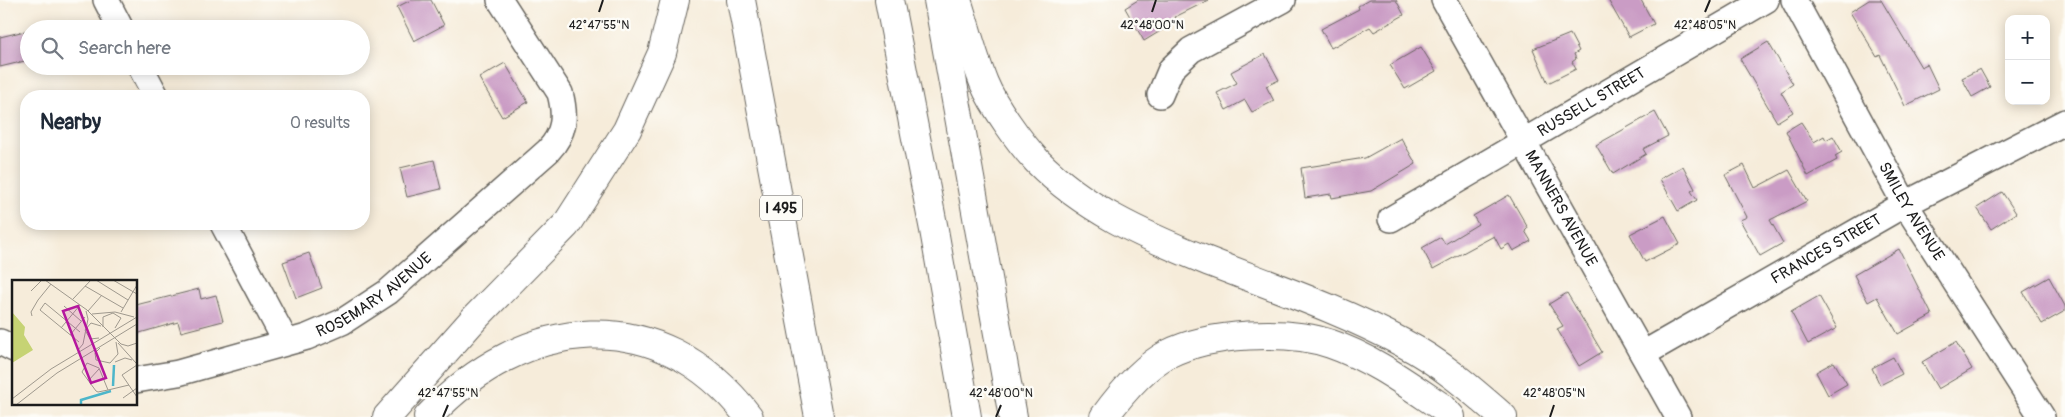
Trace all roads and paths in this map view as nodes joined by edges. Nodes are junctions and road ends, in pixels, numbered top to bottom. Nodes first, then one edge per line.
1 (106, 0) edge
2 (500, 0) edge
3 (675, 0) edge
4 (741, 0) edge
5 (889, 0) edge
6 (938, 0) edge
7 (957, 0) edge
8 (1283, 0) edge
9 (1444, 0) edge
10 (1766, 0) edge
11 (1794, 0) edge
12 (116, 20) edge
13 (145, 75) edge
14 (153, 90) edge
15 (1160, 94) dead end
16 (2065, 122) edge
17 (1524, 142) junction
18 (1905, 204) junction
19 (1392, 219) dead end
20 (226, 230) edge
21 (0, 342) edge
22 (286, 342) junction
23 (12, 348) edge
24 (1643, 354) junction
25 (138, 380) edge
26 (387, 417) edge
27 (428, 417) edge
28 (749, 417) edge
29 (819, 417) edge
30 (967, 417) edge
31 (1013, 417) edge
32 (1104, 417) edge
33 (1450, 417) edge
34 (1503, 417) edge
35 (1678, 417) edge
36 (2042, 417) edge

1 - 12 street
2 - 22 street, ROSEMARY AVENUE
3 - 26 highway
4 - 29 highway, I 495
5 - 30 highway
6 - 31 highway
7 - 34 highway
8 - 15 street
9 - 17 street, MANNERS AVENUE
10 - 17 street, RUSSELL STREET
11 - 18 street, SMILEY AVENUE
13 - 14 street
16 - 18 street, FRANCES STREET
17 - 19 street, RUSSELL STREET
17 - 24 street, MANNERS AVENUE
18 - 24 street, FRANCES STREET
18 - 36 street, SMILEY AVENUE
20 - 22 street
21 - 23 street
22 - 25 street, ROSEMARY AVENUE
24 - 35 street, MANNERS AVENUE
27 - 28 highway
32 - 33 highway

